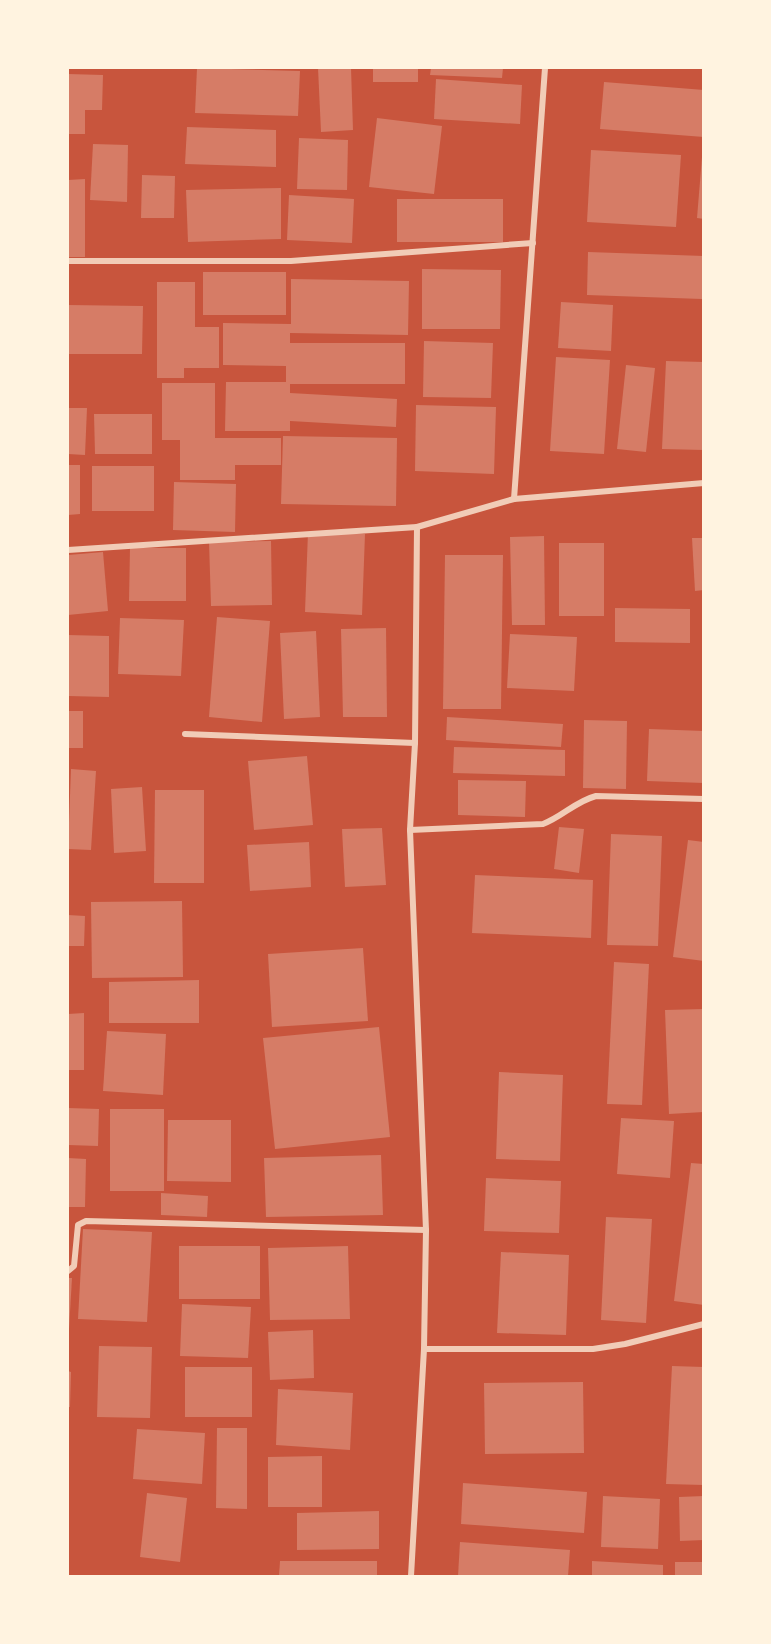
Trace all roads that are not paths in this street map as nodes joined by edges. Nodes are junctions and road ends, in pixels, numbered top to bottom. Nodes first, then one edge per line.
1 (545, 68) edge
2 (533, 243) junction
3 (68, 261) edge
4 (704, 483) edge
5 (514, 499) junction
6 (417, 527) junction
7 (68, 549) edge
8 (185, 734) dead end
9 (415, 743) junction
10 (704, 799) edge
11 (410, 830) junction
12 (426, 1230) junction
13 (68, 1271) edge
14 (704, 1324) edge
15 (424, 1349) junction
16 (411, 1576) edge

1 - 2 street
2 - 3 street
2 - 5 street
4 - 5 street
5 - 6 street
6 - 7 street
6 - 9 street
8 - 9 street
9 - 11 street
10 - 11 street
11 - 12 street
12 - 13 street
12 - 15 street
14 - 15 street
15 - 16 street

